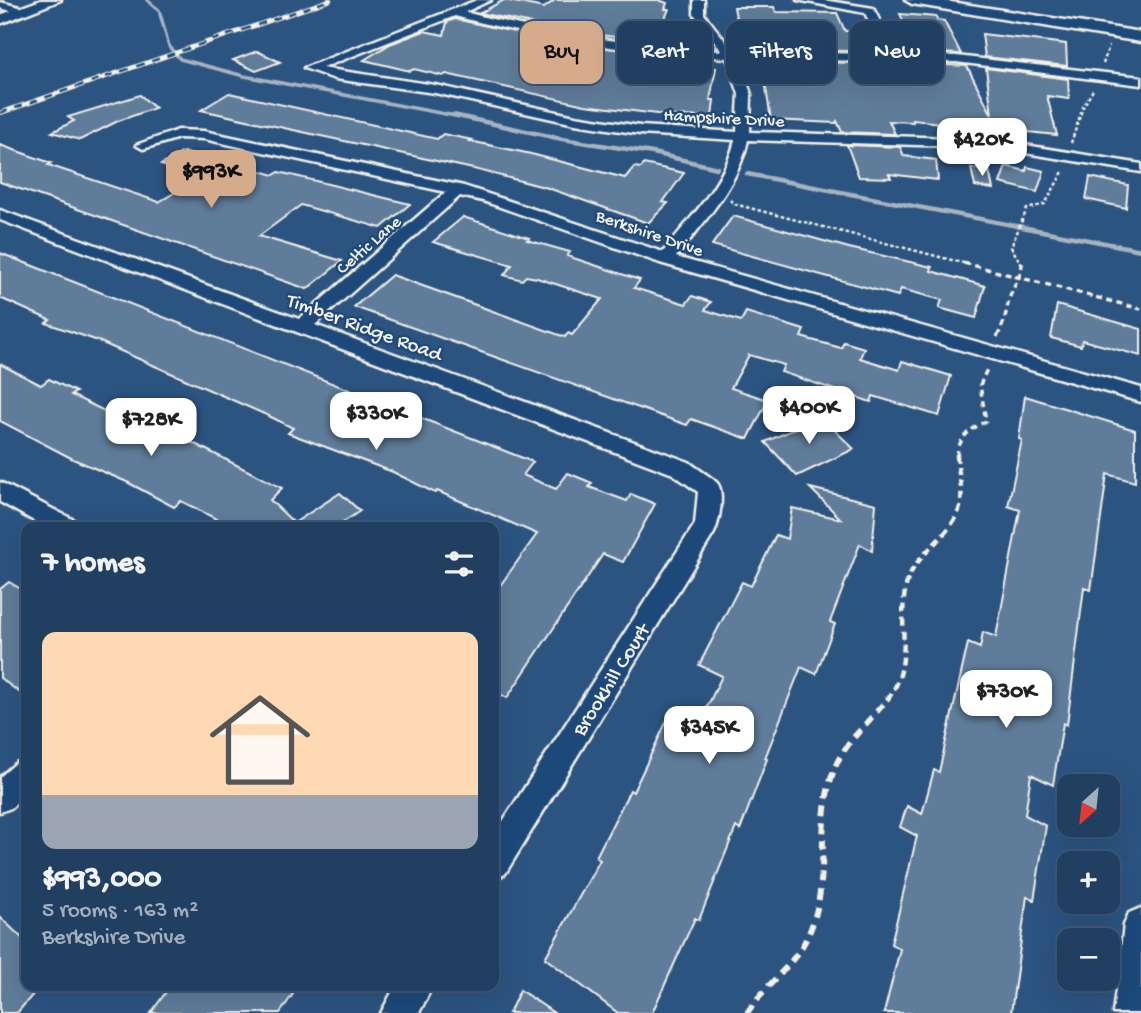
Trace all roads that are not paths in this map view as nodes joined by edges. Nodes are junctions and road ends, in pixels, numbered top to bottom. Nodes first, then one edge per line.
1 (54, 0) edge
2 (486, 0) edge
3 (699, 0) edge
4 (802, 0) edge
5 (912, 0) edge
6 (952, 0) edge
7 (937, 2) edge
8 (0, 5) edge
9 (23, 11) junction
10 (454, 12) junction
11 (0, 20) edge
12 (876, 21) edge
13 (1141, 30) edge
14 (1141, 37) edge
15 (726, 49) edge
16 (726, 55) edge
17 (944, 60) edge
18 (1141, 81) edge
19 (742, 84) edge
20 (744, 137) junction
21 (143, 145) dead end
22 (1141, 168) edge
23 (459, 189) junction
24 (0, 215) edge
25 (666, 259) junction
26 (302, 327) junction
27 (1141, 395) edge
28 (709, 489) joint
29 (0, 491) edge
30 (57, 522) edge
31 (21, 778) edge
32 (0, 797) edge
33 (499, 855) edge
34 (1141, 925) edge
35 (412, 991) edge
36 (399, 1013) edge
37 (1131, 1013) edge

1 - 9 main road
2 - 10 street
3 - 15 street
4 - 12 street
5 - 7 main road
6 - 13 main road
7 - 14 main road
8 - 9 street
9 - 11 main road
10 - 16 street
10 - 20 street, Hampshire Drive
17 - 18 street
19 - 20 street
20 - 22 street, Hampshire Drive
20 - 25 street
21 - 23 street, Berkshire Drive
23 - 25 street, Berkshire Drive
23 - 26 street, Celtic Lane
24 - 26 street, Timber Ridge Road
25 - 27 street, Berkshire Drive
26 - 28 street, Timber Ridge Road
28 - 33 street, Brookhill Court
29 - 30 street
31 - 32 street
34 - 37 street
35 - 36 street

